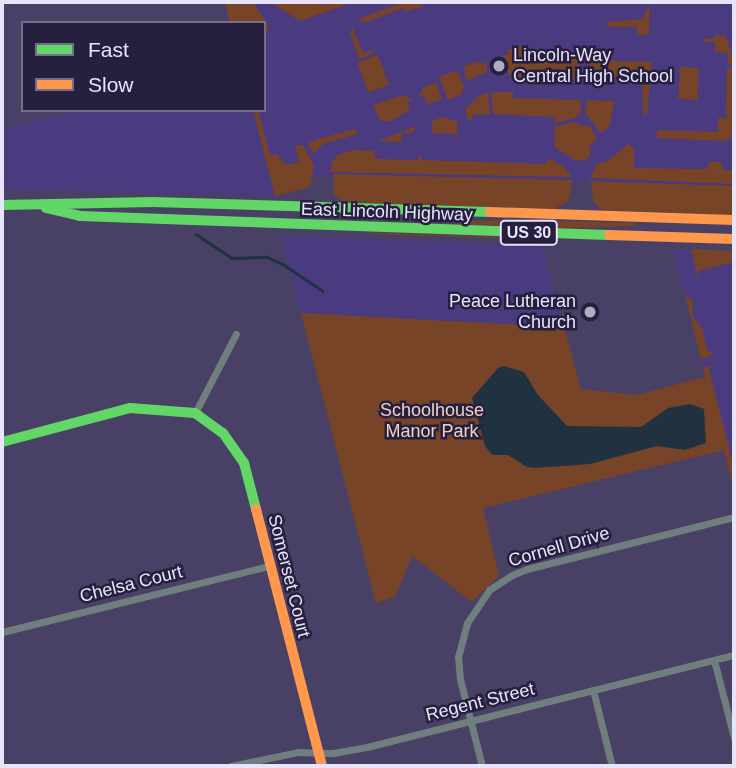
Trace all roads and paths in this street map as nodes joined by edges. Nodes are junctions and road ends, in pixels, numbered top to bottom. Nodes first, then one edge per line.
1 (2, 205) edge
2 (40, 206) junction
3 (734, 220) edge
4 (734, 239) edge
5 (236, 334) dead end
6 (195, 413) junction
7 (2, 442) edge
8 (734, 517) edge
9 (269, 566) junction
10 (2, 632) edge
11 (734, 655) edge
12 (714, 660) junction
13 (593, 690) junction
14 (470, 720) junction
15 (734, 738) edge
16 (318, 753) junction
17 (231, 766) edge
18 (322, 766) edge
19 (482, 766) edge
20 (612, 766) edge

1 - 2 main road, East Lincoln Highway / US 30
2 - 3 main road, East Lincoln Highway / US 30
2 - 4 main road, East Lincoln Highway / US 30
5 - 6 street
6 - 7 main road
6 - 9 main road, Somerset Court
8 - 14 street, Cornell Drive
9 - 10 street, Chelsa Court
9 - 16 main road, Somerset Court
11 - 12 street, Regent Street
12 - 13 street, Regent Street
12 - 15 street
13 - 14 street, Regent Street
13 - 20 street
14 - 16 street, Regent Street
14 - 19 street, Cornell Drive
16 - 17 street, Regent Street
16 - 18 main road, Somerset Court

